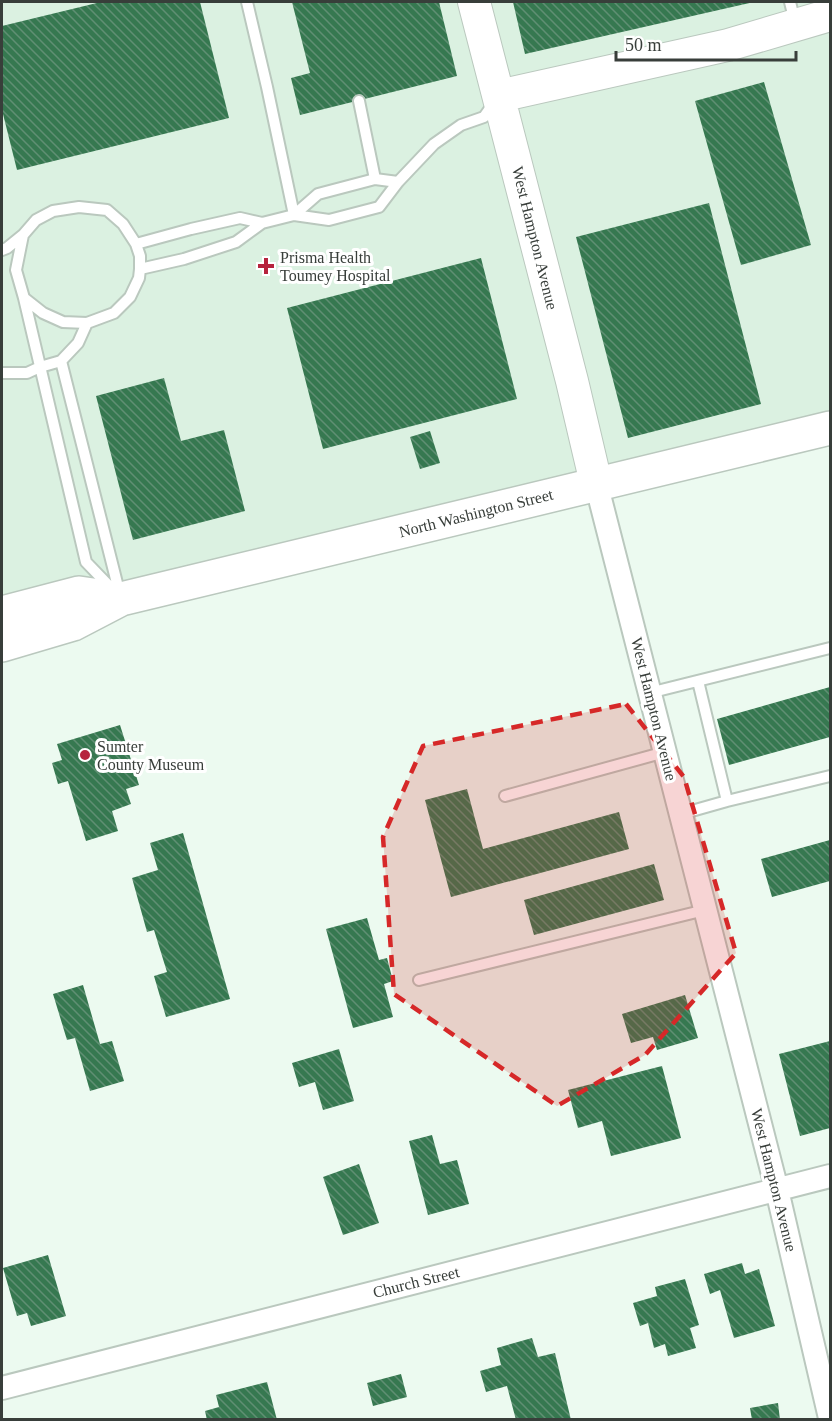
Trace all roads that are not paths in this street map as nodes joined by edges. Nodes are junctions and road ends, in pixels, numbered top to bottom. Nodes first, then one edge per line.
1 (247, 2) edge
2 (474, 2) edge
3 (793, 13) edge
4 (831, 15) edge
5 (499, 96) junction
6 (358, 101) dead end
7 (375, 178) junction
8 (398, 182) junction
9 (294, 214) junction
10 (262, 223) junction
11 (23, 235) junction
12 (136, 244) junction
13 (2, 250) edge
14 (140, 269) junction
15 (24, 298) junction
16 (87, 323) junction
17 (61, 361) junction
18 (40, 367) junction
19 (2, 373) edge
20 (831, 428) edge
21 (596, 483) junction
22 (121, 598) junction
23 (2, 613) edge
24 (2, 645) edge
25 (831, 648) edge
26 (698, 681) junction
27 (650, 693) junction
28 (664, 752) junction
29 (831, 776) edge
30 (505, 796) dead end
31 (727, 801) junction
32 (681, 814) junction
33 (705, 910) junction
34 (419, 980) dead end
35 (831, 1176) edge
36 (777, 1190) junction
37 (2, 1388) edge
38 (831, 1418) edge

1 - 9 lane
2 - 5 street, West Hampton Avenue
3 - 4 street
3 - 5 street
5 - 8 lane
5 - 21 street, West Hampton Avenue
6 - 7 lane
7 - 8 lane
7 - 9 lane
8 - 9 lane
9 - 10 lane
10 - 12 lane
10 - 14 lane
11 - 12 lane
11 - 13 lane
11 - 15 lane
12 - 14 lane
14 - 16 lane
15 - 16 lane
15 - 18 lane
16 - 17 lane
17 - 18 lane
17 - 22 lane
18 - 19 lane
18 - 22 lane
20 - 21 main road, North Washington Street
21 - 22 main road, North Washington Street
21 - 27 street, West Hampton Avenue
22 - 23 main road, North Washington Street
22 - 24 main road, North Washington Street
25 - 26 lane
26 - 27 lane
26 - 31 lane
27 - 28 street, West Hampton Avenue
28 - 30 lane
28 - 32 street, West Hampton Avenue
29 - 31 lane
31 - 32 lane
32 - 33 street, West Hampton Avenue
33 - 34 lane
33 - 36 street, West Hampton Avenue
35 - 36 street, Church Street
36 - 37 street, Church Street
36 - 38 street, West Hampton Avenue

